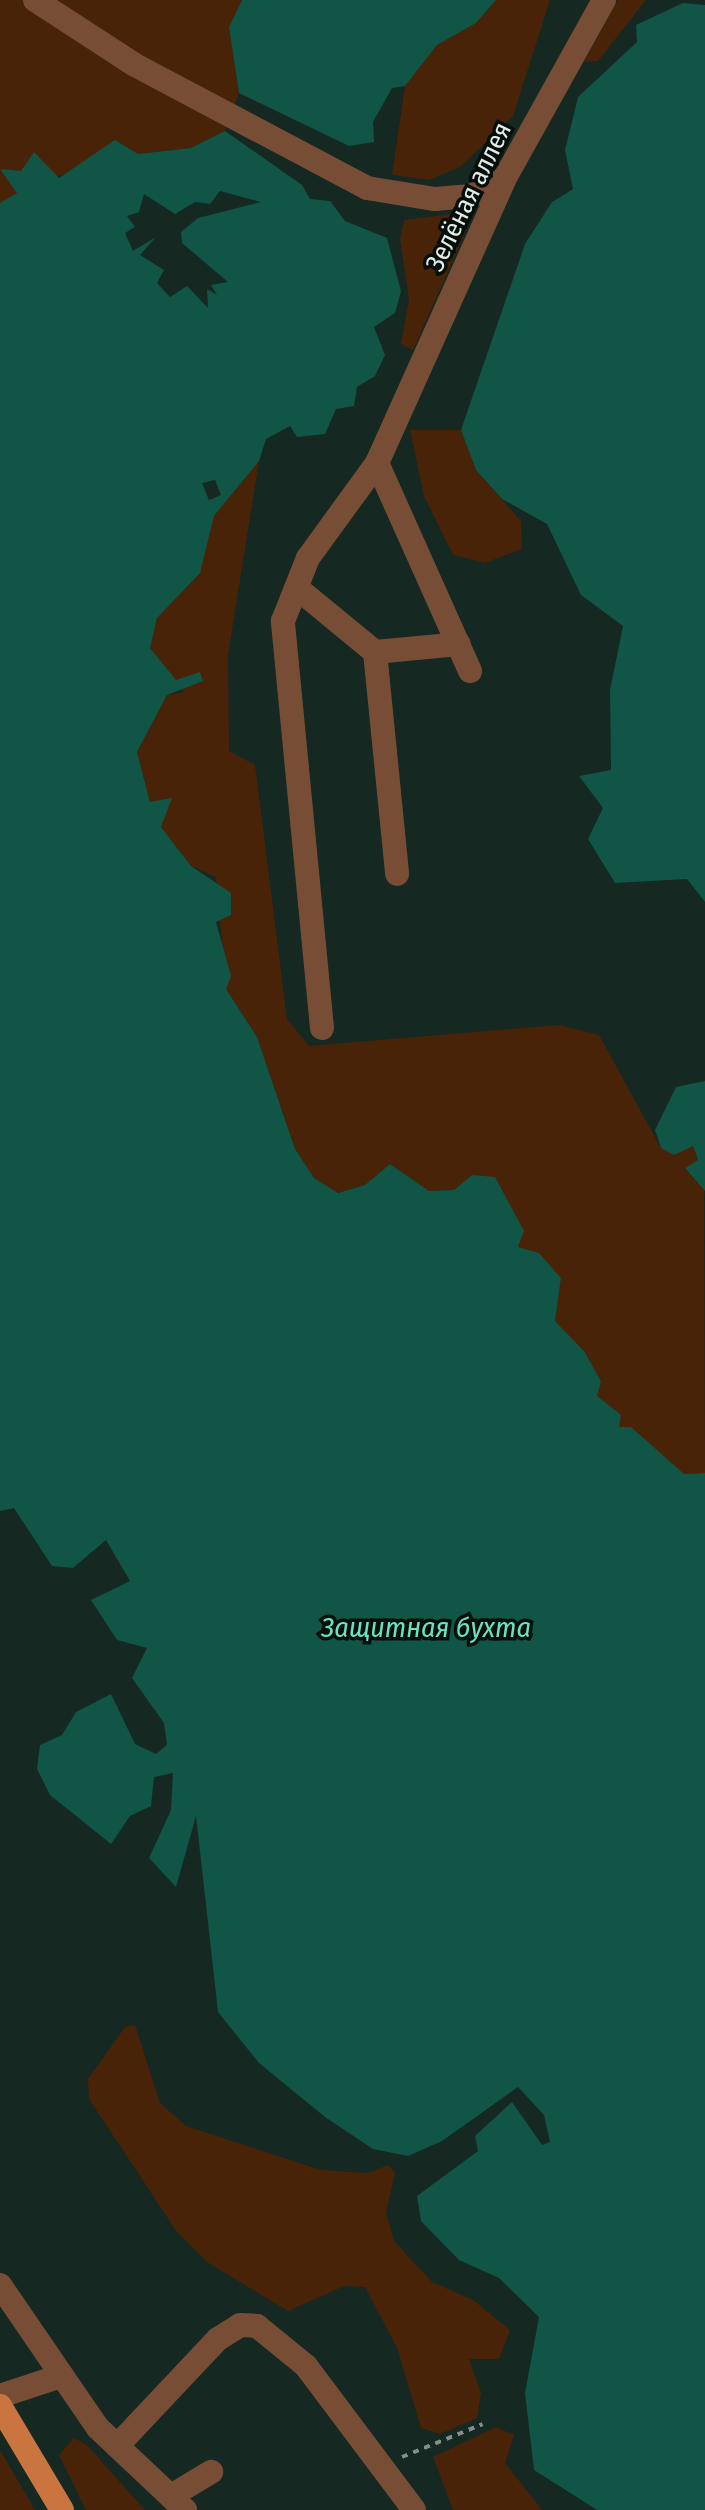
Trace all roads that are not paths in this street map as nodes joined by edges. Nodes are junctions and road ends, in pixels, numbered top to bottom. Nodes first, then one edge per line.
1 (35, 0) edge
2 (604, 0) edge
3 (505, 178) junction
4 (377, 463) junction
5 (297, 588) junction
6 (459, 644) junction
7 (375, 652) junction
8 (470, 671) dead end
9 (397, 874) dead end
10 (322, 1028) dead end
11 (0, 2285) edge
12 (61, 2376) junction
13 (0, 2396) edge
14 (0, 2406) edge
15 (117, 2446) junction
16 (211, 2472) dead end
17 (178, 2503) edge
18 (62, 2510) edge
19 (414, 2510) edge

1 - 3 street
2 - 3 street, Зелёная аллея
3 - 4 street, Зелёная аллея
4 - 5 street, Зелёная аллея
4 - 6 street
5 - 7 street
5 - 10 street, Зелёная аллея
6 - 7 street
6 - 8 street
7 - 9 street
11 - 12 street
12 - 13 street
12 - 15 street
14 - 18 main road
15 - 17 street
15 - 19 street
16 - 17 street

